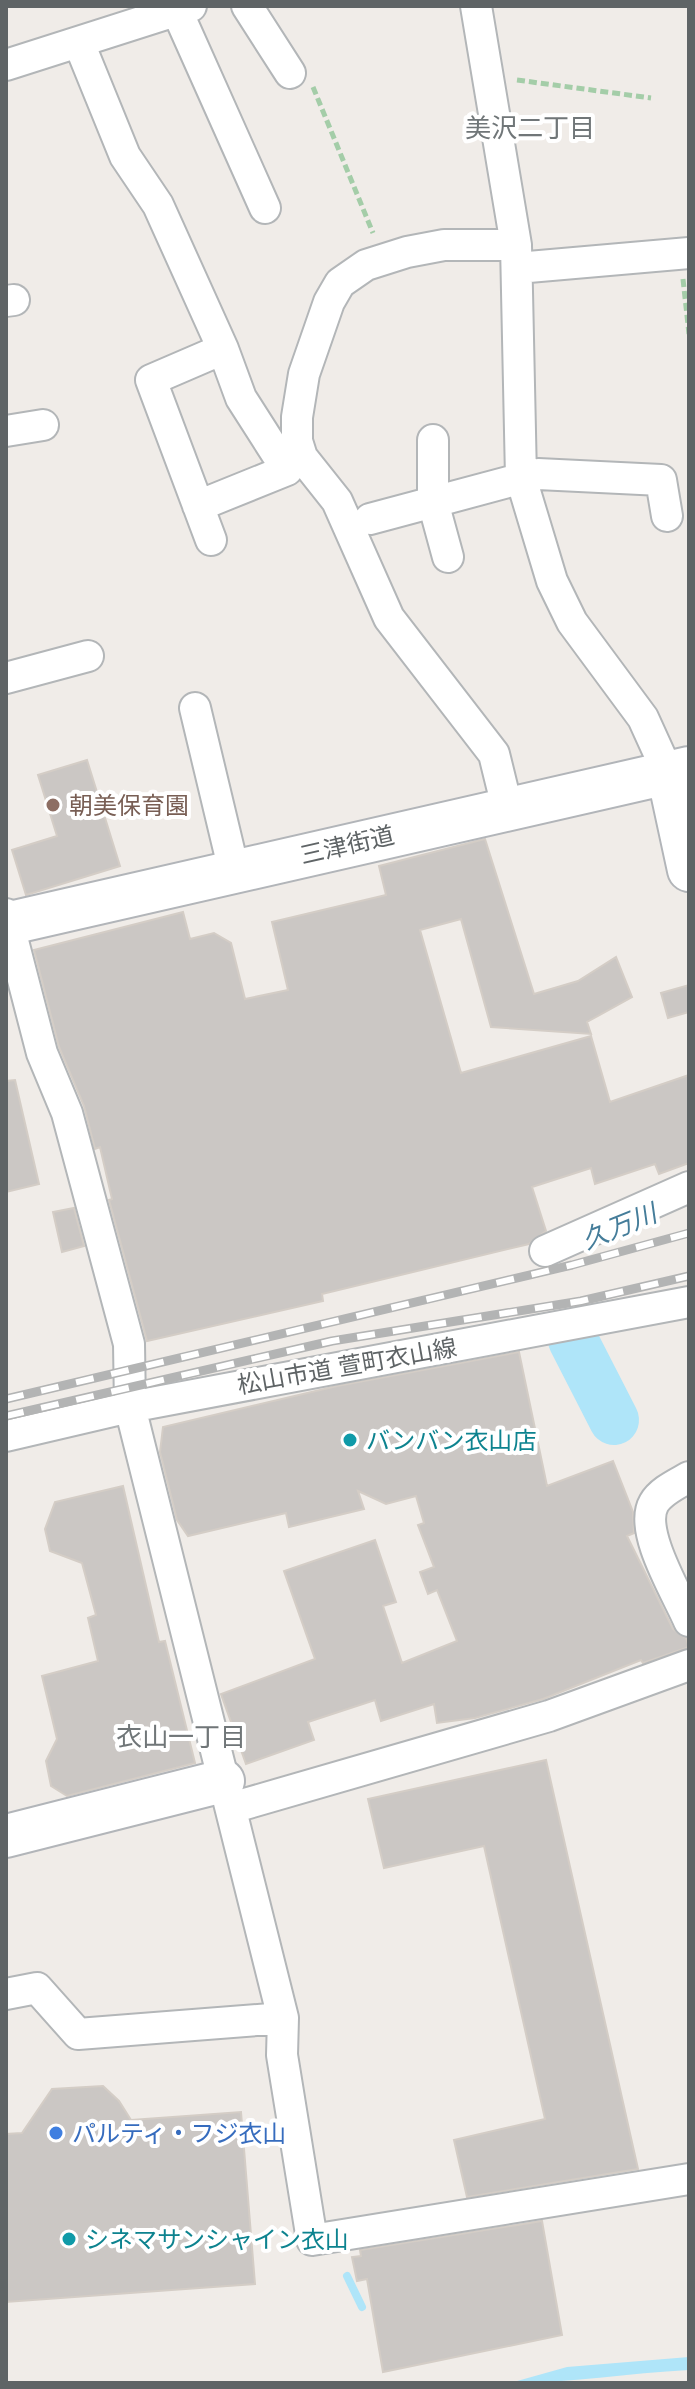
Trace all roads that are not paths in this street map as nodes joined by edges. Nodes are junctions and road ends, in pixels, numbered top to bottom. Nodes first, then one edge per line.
1 (247, 6) edge
2 (476, 6) edge
3 (184, 9) edge
4 (79, 43) junction
5 (6, 65) edge
6 (299, 73) road end
7 (265, 208) dead end
8 (685, 254) edge
9 (516, 257) junction
10 (223, 349) junction
11 (43, 425) dead end
12 (6, 431) edge
13 (433, 440) dead end
14 (521, 478) junction
15 (433, 502) junction
16 (198, 506) junction
17 (667, 516) dead end
18 (370, 519) dead end
19 (211, 540) dead end
20 (448, 557) dead end
21 (88, 656) dead end
22 (6, 678) edge
23 (195, 708) dead end
24 (678, 771) edge
25 (507, 807) junction
26 (689, 870) edge
27 (234, 871) junction
28 (7, 921) edge
29 (689, 1187) edge
30 (545, 1251) dead end
31 (689, 1302) edge
32 (130, 1407) junction
33 (6, 1436) edge
34 (689, 1477) edge
35 (689, 1621) edge
36 (689, 1665) edge
37 (227, 1794) junction
38 (6, 1836) edge
39 (6, 1994) edge
40 (283, 2018) junction
41 (689, 2179) edge

1 - 6 street
2 - 9 street
3 - 4 street
3 - 7 street
4 - 5 street
4 - 10 street
8 - 9 street
9 - 14 street
9 - 25 street
10 - 16 street
10 - 16 street
11 - 12 street
13 - 15 street
14 - 15 street
14 - 17 street
14 - 24 street
15 - 18 street
15 - 20 street
16 - 19 street
21 - 22 street
23 - 27 street
24 - 25 street, 三津街道
24 - 26 street
25 - 27 street, 三津街道
27 - 28 street, 三津街道
28 - 32 street
29 - 30 street
31 - 32 street, 松山市道 萱町衣山線
32 - 33 street, 松山市道 萱町衣山線
32 - 37 street
34 - 35 street
36 - 37 street
37 - 38 street
37 - 40 street
39 - 40 street
40 - 41 street

